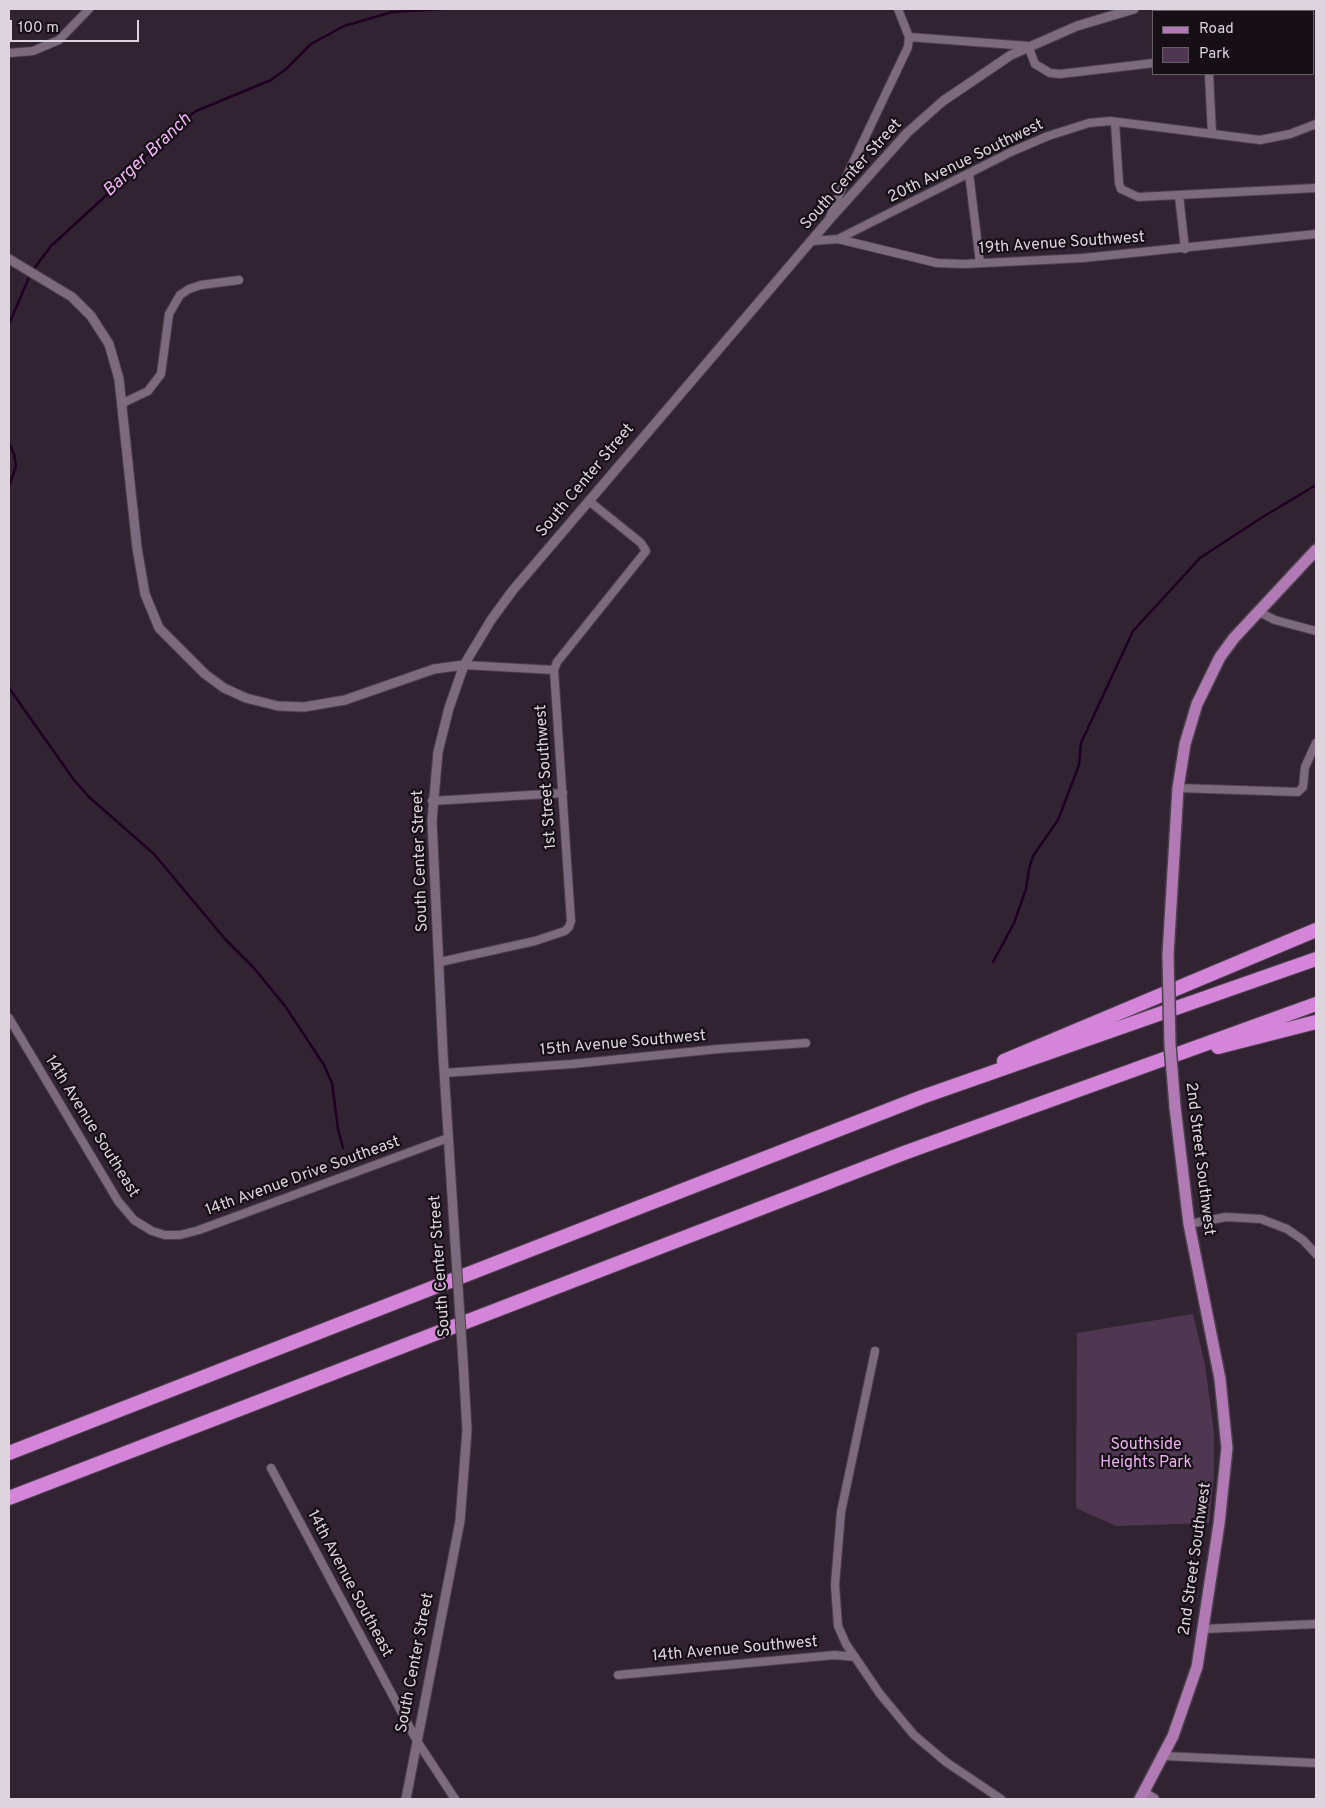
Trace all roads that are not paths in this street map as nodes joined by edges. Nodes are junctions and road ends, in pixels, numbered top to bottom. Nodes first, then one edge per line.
1 (88, 9) edge
2 (898, 9) edge
3 (1134, 9) edge
4 (909, 37) junction
5 (1028, 46) junction
6 (9, 53) edge
7 (1152, 63) edge
8 (1209, 75) edge
9 (1115, 122) junction
10 (1316, 124) edge
11 (1212, 134) junction
12 (969, 173) junction
13 (1316, 188) edge
14 (1179, 196) junction
15 (830, 220) junction
16 (1316, 234) edge
17 (838, 239) junction
18 (812, 241) junction
19 (1185, 249) junction
20 (9, 258) edge
21 (980, 263) junction
22 (239, 280) dead end
23 (122, 403) junction
24 (589, 501) junction
25 (1316, 550) edge
26 (1257, 612) junction
27 (1316, 631) edge
28 (464, 665) junction
29 (554, 670) junction
30 (1316, 743) edge
31 (1178, 788) junction
32 (563, 792) junction
33 (432, 801) junction
34 (1316, 930) edge
35 (1316, 959) edge
36 (440, 962) junction
37 (1316, 1004) edge
38 (9, 1018) edge
39 (1316, 1022) edge
40 (806, 1044) dead end
41 (1143, 1067) junction
42 (444, 1073) junction
43 (955, 1086) junction
44 (448, 1138) junction
45 (1189, 1224) junction
46 (165, 1235) joint
47 (1316, 1254) edge
48 (875, 1350) dead end
49 (9, 1453) edge
50 (271, 1468) dead end
51 (9, 1498) edge
52 (1316, 1624) edge
53 (1204, 1629) junction
54 (855, 1657) junction
55 (618, 1675) dead end
56 (417, 1740) junction
57 (1164, 1756) junction
58 (1316, 1763) edge
59 (1142, 1796) edge
60 (406, 1799) edge
61 (455, 1799) edge
62 (1001, 1799) edge
63 (1154, 1799) edge

1 - 6 street
2 - 4 street
3 - 5 street, South Center Street
4 - 5 street
4 - 15 street
5 - 7 street
5 - 15 street, South Center Street
8 - 11 street
9 - 11 street, 20th Avenue Southwest
9 - 12 street, 20th Avenue Southwest
9 - 14 street
10 - 11 street, 20th Avenue Southwest
12 - 17 street, 20th Avenue Southwest
12 - 21 street
13 - 14 street
14 - 19 street
15 - 18 street, South Center Street
16 - 19 street, 19th Avenue Southwest
17 - 18 street, 19th Avenue Southwest
17 - 21 street, 19th Avenue Southwest
18 - 24 street, South Center Street
19 - 21 street, 19th Avenue Southwest
20 - 23 street
22 - 23 street
23 - 28 street
24 - 28 street, South Center Street
24 - 29 street
25 - 26 main road, 2nd Street Southwest
26 - 27 street
26 - 31 main road, 2nd Street Southwest
28 - 29 street
28 - 33 street, South Center Street
29 - 32 street, 1st Street Southwest
30 - 31 street
31 - 45 main road, 2nd Street Southwest, bridge
32 - 33 street
32 - 36 street, 1st Street Southwest
33 - 36 street, South Center Street
34 - 43 highway
35 - 43 highway
36 - 42 street, South Center Street
37 - 41 highway
38 - 46 street, 14th Avenue Southeast
39 - 41 highway
40 - 42 street, 15th Avenue Southwest
41 - 51 highway
42 - 44 street, South Center Street
43 - 49 highway
44 - 46 street, 14th Avenue Drive Southeast
44 - 56 street, South Center Street, bridge
45 - 47 street
45 - 53 main road, 2nd Street Southwest
48 - 54 street
50 - 56 street, 14th Avenue Southeast
52 - 53 street
53 - 57 main road, 2nd Street Southwest
54 - 55 street, 14th Avenue Southwest
54 - 62 street
56 - 60 street, South Center Street
56 - 61 street
57 - 58 street
57 - 59 main road, 2nd Street Southwest
59 - 63 main road

